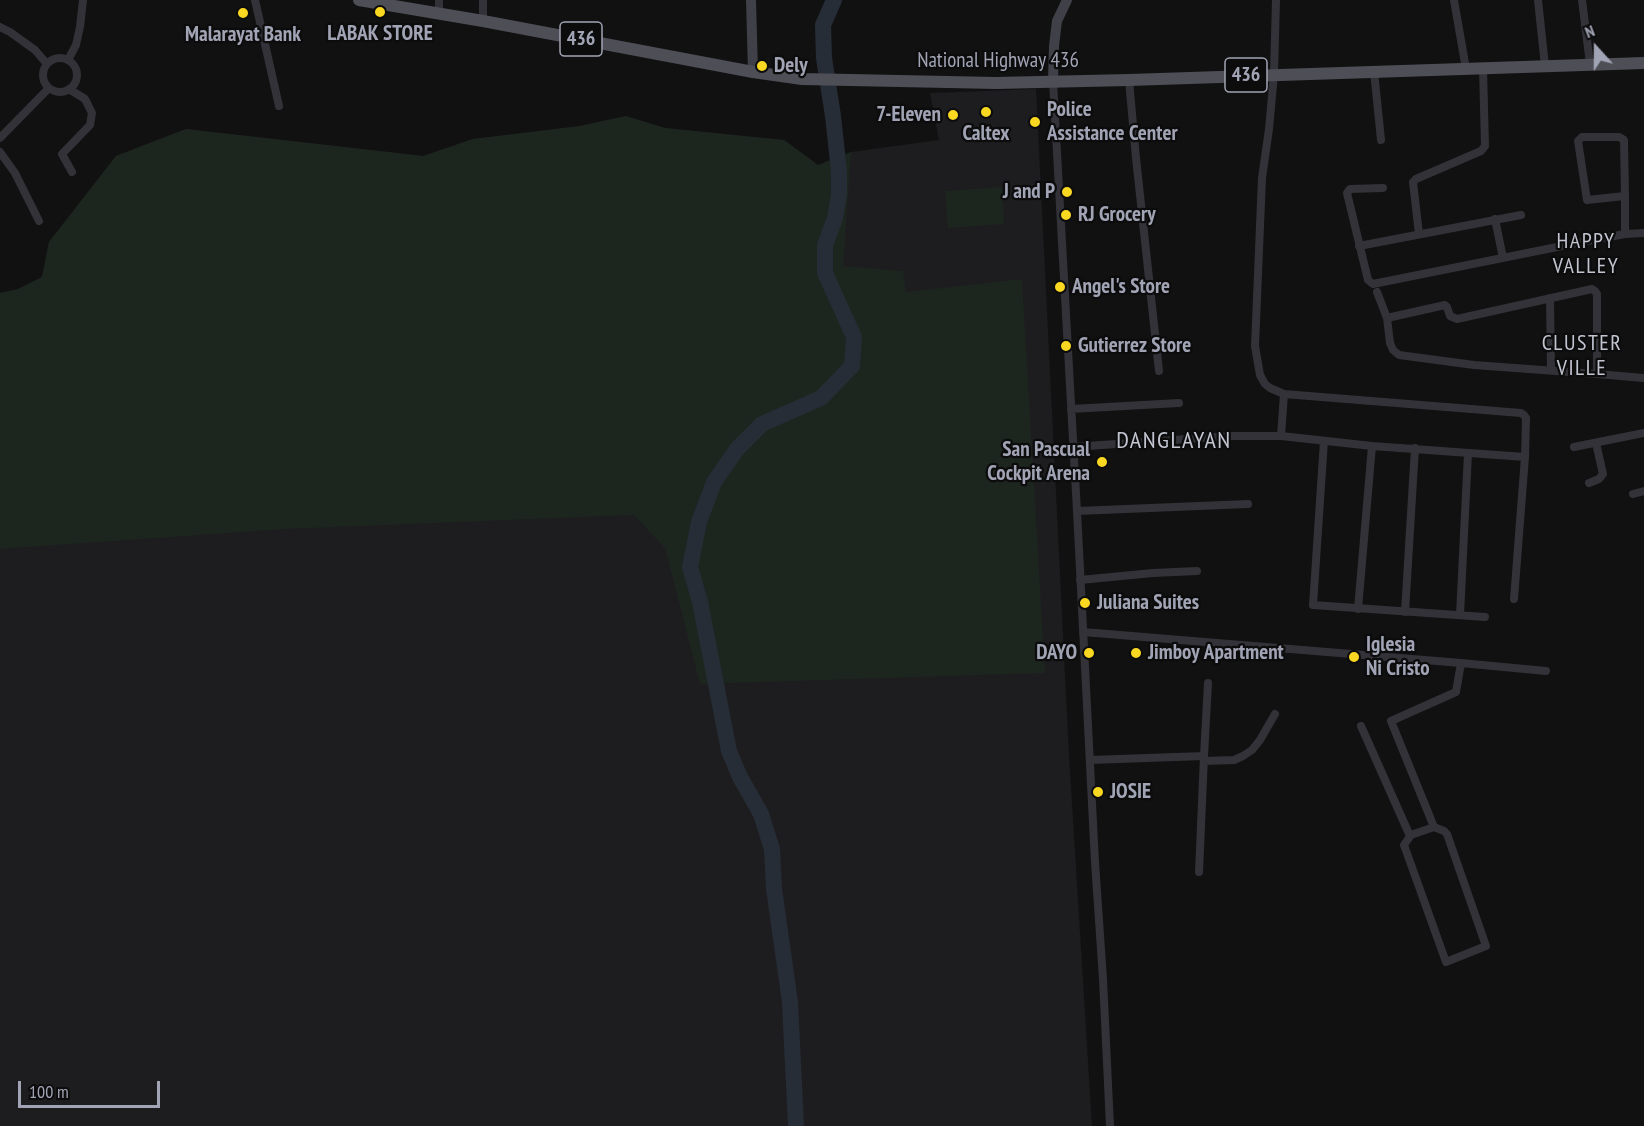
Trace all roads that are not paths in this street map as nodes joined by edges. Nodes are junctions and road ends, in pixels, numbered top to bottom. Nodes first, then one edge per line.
1 (83, 0) edge
2 (255, 0) edge
3 (439, 0) edge
4 (483, 0) edge
5 (751, 0) edge
6 (1066, 0) edge
7 (1276, 0) edge
8 (1454, 0) edge
9 (1538, 0) edge
10 (1582, 0) edge
11 (366, 1) edge
12 (439, 14) junction
13 (483, 21) junction
14 (0, 27) edge
15 (68, 60) junction
16 (1644, 63) edge
17 (47, 64) junction
18 (1590, 64) junction
19 (1545, 66) junction
20 (1483, 68) junction
21 (1466, 69) junction
22 (1374, 71) junction
23 (753, 72) junction
24 (1274, 74) junction
25 (1129, 80) junction
26 (1053, 81) junction
27 (49, 88) junction
28 (69, 89) junction
29 (279, 106) dead end
30 (0, 138) edge
31 (1381, 140) dead end
32 (0, 152) edge
33 (72, 172) dead end
34 (1383, 188) dead end
35 (1625, 196) junction
36 (1521, 216) dead end
37 (1495, 219) junction
38 (39, 221) dead end
39 (1644, 233) edge
40 (1419, 234) junction
41 (1625, 234) junction
42 (1359, 246) junction
43 (1503, 258) junction
44 (1377, 292) dead end
45 (1550, 298) junction
46 (1387, 318) junction
47 (1551, 369) junction
48 (1159, 371) dead end
49 (1597, 374) junction
50 (1644, 378) edge
51 (1284, 394) junction
52 (1179, 403) dead end
53 (1071, 409) junction
54 (1644, 433) edge
55 (1281, 436) junction
56 (1324, 441) junction
57 (1596, 443) junction
58 (1372, 446) junction
59 (1073, 447) junction
60 (1574, 447) dead end
61 (1415, 448) junction
62 (1468, 453) junction
63 (1525, 457) junction
64 (1589, 483) dead end
65 (1644, 491) edge
66 (1633, 494) dead end
67 (1248, 504) dead end
68 (1077, 512) junction
69 (1197, 571) dead end
70 (1080, 580) junction
71 (1514, 599) dead end
72 (1358, 609) junction
73 (1405, 612) junction
74 (1460, 615) junction
75 (1485, 617) dead end
76 (1083, 632) junction
77 (1461, 663) junction
78 (1546, 671) dead end
79 (1208, 683) dead end
80 (1275, 714) dead end
81 (1360, 726) dead end
82 (1204, 759) junction
83 (1090, 760) junction
84 (1434, 827) junction
85 (1410, 836) junction
86 (1199, 872) dead end
87 (1110, 1126) edge

1 - 15 street
2 - 29 street
3 - 12 street
4 - 13 street
5 - 23 street
6 - 26 street
7 - 24 street
8 - 21 street
9 - 19 street
10 - 18 street
11 - 12 main road, National Highway 436 / 436
12 - 13 main road, National Highway 436 / 436
13 - 23 main road, National Highway 436 / 436
14 - 17 street
15 - 17 street
15 - 28 street
16 - 18 main road, National Highway 436 / 436
17 - 27 street
18 - 19 main road, National Highway 436 / 436
19 - 20 main road, National Highway 436 / 436
20 - 21 main road, National Highway 436 / 436
20 - 40 street
21 - 22 main road, National Highway 436 / 436
22 - 24 main road, National Highway 436 / 436
22 - 31 street
23 - 26 main road, National Highway 436 / 436
24 - 25 main road, National Highway 436 / 436
24 - 51 street
25 - 26 main road, National Highway 436 / 436
25 - 48 street
26 - 53 street
27 - 28 street
27 - 30 street
28 - 33 street
32 - 38 street
34 - 42 street
35 - 35 street
35 - 41 street
36 - 37 street
37 - 40 street
37 - 43 street
39 - 41 street
40 - 42 street
41 - 43 street
42 - 43 street
44 - 46 street
45 - 46 street
45 - 47 street
45 - 49 street
46 - 47 street
47 - 49 street
49 - 50 street
51 - 55 street
51 - 63 street
52 - 53 street
53 - 59 street
54 - 57 street
55 - 56 street
55 - 59 street
56 - 58 street
56 - 72 street
57 - 60 street
57 - 64 street
58 - 61 street
58 - 72 street
59 - 68 street
61 - 62 street
61 - 73 street
62 - 63 street
62 - 74 street
63 - 71 street
65 - 66 street
67 - 68 street
68 - 70 street
69 - 70 street
70 - 76 street
72 - 73 street
73 - 74 street
74 - 75 street
76 - 77 street
76 - 83 street
77 - 78 street
77 - 84 street
79 - 82 street
80 - 82 street
81 - 85 street
82 - 83 street
82 - 86 street
83 - 87 street
84 - 85 street
84 - 85 street

